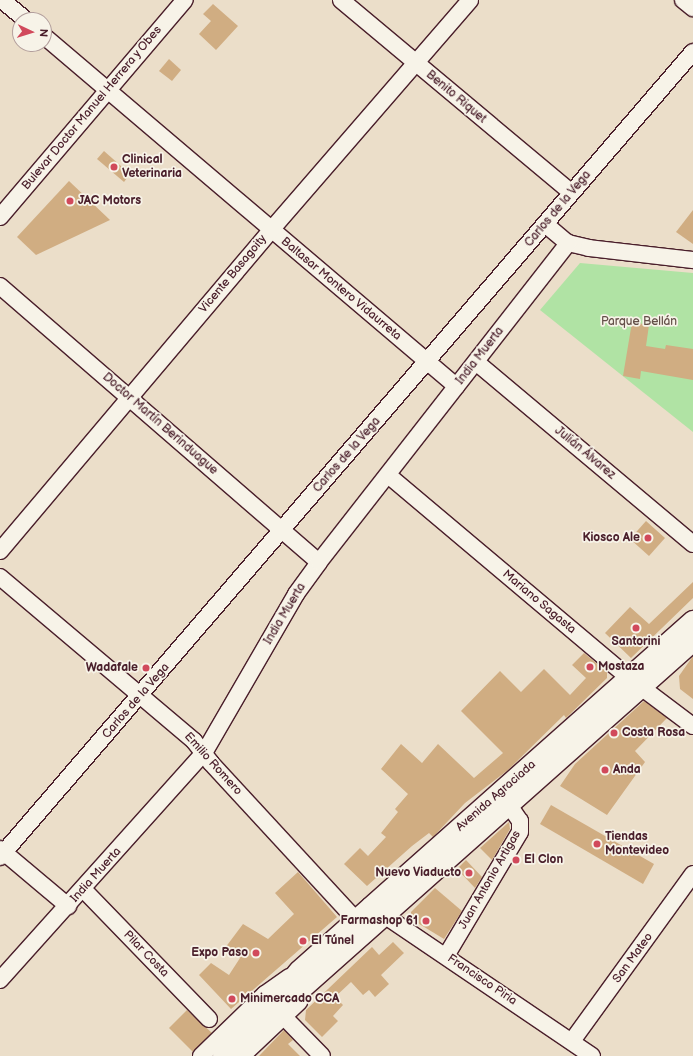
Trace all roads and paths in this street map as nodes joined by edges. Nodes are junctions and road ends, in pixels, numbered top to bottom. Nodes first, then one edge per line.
1 (2, 0) edge
2 (185, 0) edge
3 (341, 0) edge
4 (470, 0) edge
5 (683, 0) edge
6 (693, 8) edge
7 (16, 12) edge
8 (52, 43) edge
9 (693, 52) edge
10 (416, 63) junction
11 (107, 90) junction
12 (571, 192) junction
13 (0, 217) edge
14 (545, 224) junction
15 (271, 230) junction
16 (568, 243) junction
17 (693, 260) edge
18 (0, 286) edge
19 (427, 362) junction
20 (476, 362) junction
21 (456, 386) junction
22 (129, 398) junction
23 (388, 475) junction
24 (282, 530) junction
25 (693, 544) edge
26 (0, 551) edge
27 (319, 562) junction
28 (0, 577) edge
29 (693, 621) edge
30 (693, 641) edge
31 (635, 682) junction
32 (141, 695) junction
33 (693, 726) edge
34 (204, 753) junction
35 (509, 805) junction
36 (2, 853) edge
37 (693, 874) edge
38 (83, 889) junction
39 (68, 906) junction
40 (377, 910) junction
41 (356, 920) junction
42 (446, 956) junction
43 (307, 975) junction
44 (0, 980) edge
45 (276, 1015) junction
46 (208, 1019) dead end
47 (572, 1041) junction
48 (200, 1056) edge
49 (223, 1056) edge
50 (242, 1056) edge
51 (322, 1056) edge
52 (592, 1056) edge

1 - 7 street
2 - 11 street, Bulevar Doctor Manuel Herrera y Obes
3 - 10 street, Benito Riquet
4 - 10 street, Vicente Basagoity
5 - 6 street
8 - 11 street, Baltasar Montero Vidaurreta
9 - 12 street, Carlos de la Vega
10 - 12 street, Benito Riquet
10 - 15 street, Vicente Basagoity
11 - 13 street, Bulevar Doctor Manuel Herrera y Obes
11 - 15 street, Baltasar Montero Vidaurreta
12 - 14 street, Carlos de la Vega
14 - 16 street
14 - 19 street, Carlos de la Vega
15 - 19 street, Baltasar Montero Vidaurreta
15 - 22 street, Vicente Basagoity
16 - 17 street
16 - 20 street, India Muerta
18 - 22 street, Doctor Martín Berinduague
19 - 21 street, Baltasar Montero Vidaurreta
19 - 24 street, Carlos de la Vega
20 - 21 street, India Muerta
20 - 25 street, Julián Álvarez
21 - 23 street, India Muerta
22 - 24 street, Doctor Martín Berinduague
22 - 26 street, Vicente Basagoity
23 - 27 street, India Muerta
23 - 31 street, Mariano Sagasta
24 - 27 street, Doctor Martín Berinduague
24 - 32 street, Carlos de la Vega
27 - 34 street, India Muerta
28 - 32 street, Emilio Romero
29 - 31 main road, Avenida Agraciada
30 - 31 main road, Avenida Agraciada
31 - 33 street, Mariano Sagasta
31 - 35 main road, Avenida Agraciada
31 - 40 main road, Avenida Agraciada
32 - 34 street, Emilio Romero
32 - 36 street, Carlos de la Vega
34 - 38 street, India Muerta
34 - 41 street, Emilio Romero
35 - 40 main road, Avenida Agraciada
35 - 42 street, Juan Antonio Artigas
36 - 39 street
37 - 47 street, San Mateo
38 - 39 street, India Muerta
38 - 46 street, Pilar Costa
39 - 44 street, India Muerta
40 - 41 main road, Avenida Agraciada
40 - 42 street, Francisco Piria
40 - 43 main road, Avenida Agraciada
41 - 43 main road, Avenida Agraciada
42 - 47 street, Francisco Piria
43 - 45 main road, Avenida Agraciada
43 - 48 street, Avenida Agraciada
45 - 49 main road, Avenida Agraciada
45 - 50 street, Avenida Agraciada
45 - 51 street
47 - 52 street, Francisco Piria

